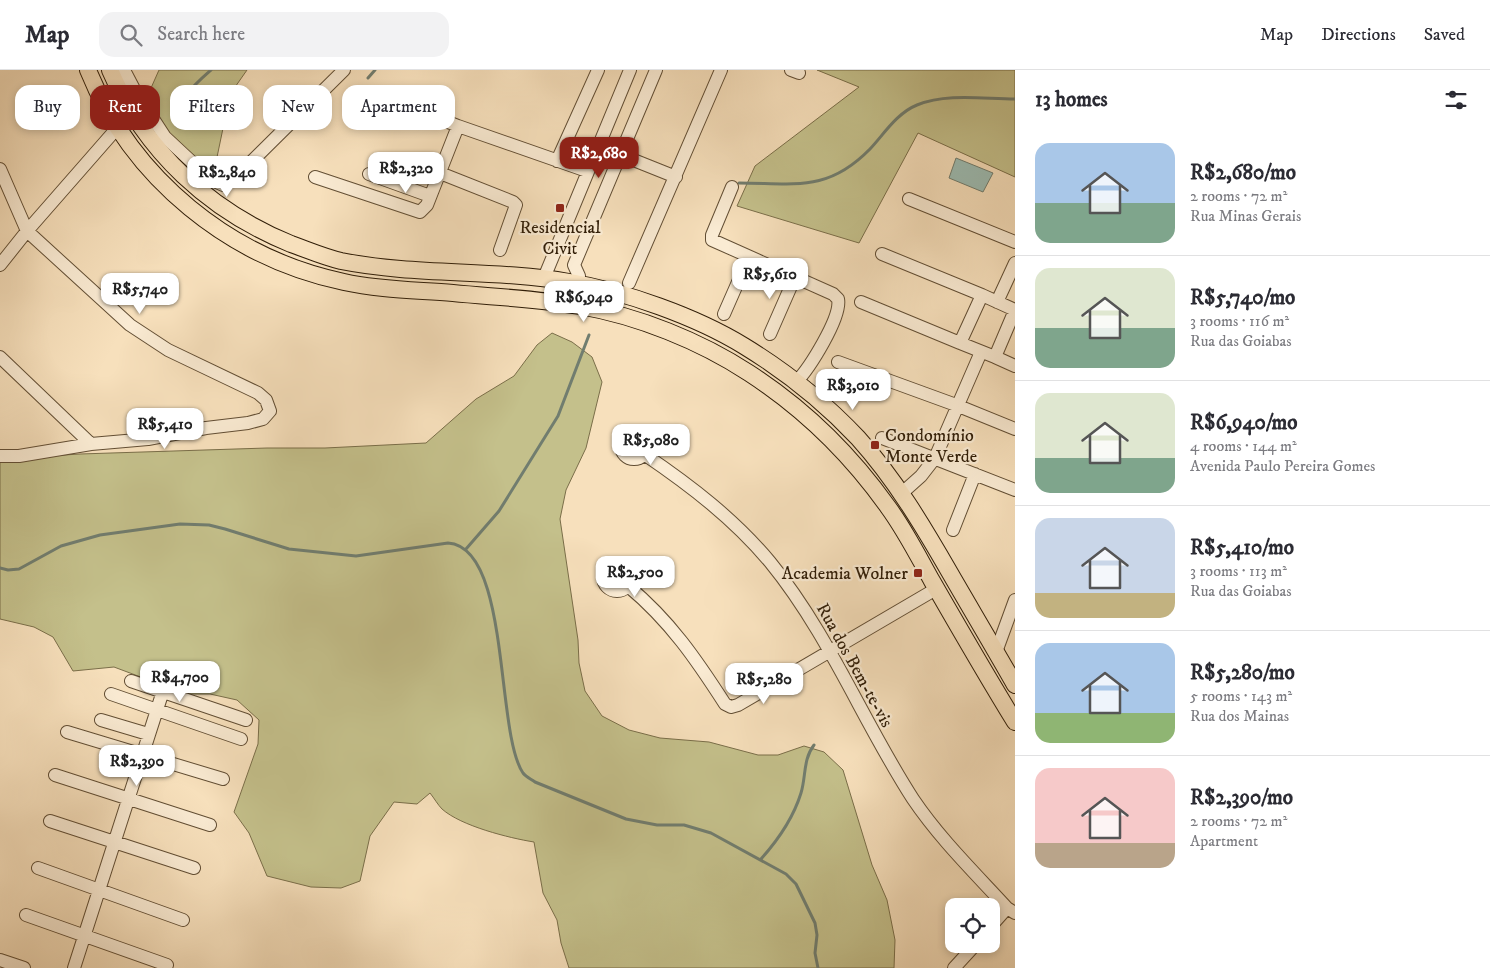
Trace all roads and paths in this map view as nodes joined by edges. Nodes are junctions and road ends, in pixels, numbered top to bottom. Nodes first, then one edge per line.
1 (88, 70) edge
2 (110, 70) edge
3 (124, 70) edge
4 (344, 70) edge
5 (598, 70) edge
6 (630, 70) edge
7 (656, 70) edge
8 (721, 70) edge
9 (95, 85) edge
10 (455, 125) edge
11 (458, 126) junction
12 (115, 130) edge
13 (120, 130) edge
14 (621, 154) junction
15 (557, 160) junction
16 (0, 170) edge
17 (587, 171) junction
18 (440, 173) junction
19 (369, 174) dead end
20 (315, 177) dead end
21 (676, 177) junction
22 (732, 187) dead end
23 (430, 196) junction
24 (909, 199) dead end
25 (27, 231) junction
26 (1015, 242) edge
27 (500, 250) dead end
28 (882, 254) dead end
29 (749, 257) junction
30 (1015, 263) edge
31 (0, 265) edge
32 (795, 277) junction
33 (544, 278) junction
34 (577, 283) junction
35 (629, 283) dead end
36 (982, 296) junction
37 (861, 302) dead end
38 (997, 302) junction
39 (1015, 310) edge
40 (724, 314) dead end
41 (770, 334) dead end
42 (960, 343) junction
43 (981, 352) junction
44 (0, 357) edge
45 (995, 357) junction
46 (838, 362) dead end
47 (1015, 366) edge
48 (796, 382) junction
49 (956, 405) junction
50 (1015, 430) edge
51 (882, 438) dead end
52 (91, 444) junction
53 (644, 454) dead end
54 (0, 456) edge
55 (935, 458) junction
56 (975, 474) junction
57 (1015, 490) edge
58 (902, 493) junction
59 (953, 530) dead end
60 (628, 586) dead end
61 (936, 589) junction
62 (1015, 600) edge
63 (829, 652) junction
64 (996, 652) junction
65 (1013, 676) edge
66 (131, 681) dead end
67 (163, 692) junction
68 (111, 694) dead end
69 (156, 709) junction
70 (101, 720) dead end
71 (246, 720) dead end
72 (1015, 722) edge
73 (67, 732) dead end
74 (148, 734) junction
75 (241, 739) dead end
76 (141, 754) junction
77 (56, 775) dead end
78 (223, 779) dead end
79 (127, 798) junction
80 (50, 821) dead end
81 (210, 825) dead end
82 (113, 842) junction
83 (38, 868) dead end
84 (194, 868) dead end
85 (98, 889) junction
86 (1011, 911) edge
87 (26, 915) dead end
88 (1000, 919) edge
89 (183, 920) dead end
90 (84, 935) junction
91 (968, 953) edge
92 (0, 960) edge
93 (167, 966) dead end
94 (24, 968) edge
95 (74, 968) edge
96 (954, 968) edge

1 - 9 main road
2 - 33 main road
3 - 4 street
5 - 15 street
6 - 17 street
7 - 14 street
8 - 21 street
10 - 11 street
11 - 15 street
11 - 18 street
12 - 25 street
13 - 61 main road
14 - 21 street
14 - 34 street
15 - 17 street
16 - 25 street
17 - 33 street
18 - 23 street
18 - 27 street
19 - 23 street
20 - 23 street
21 - 35 street
22 - 29 street
24 - 26 street
25 - 31 street
25 - 52 street
28 - 36 street
29 - 32 street
29 - 40 street
30 - 38 street
32 - 41 street
32 - 48 street
33 - 34 main road
34 - 48 main road
36 - 38 street
36 - 42 street
37 - 42 street
38 - 39 street
39 - 45 street
42 - 43 street
43 - 45 street
43 - 49 street
44 - 52 street
45 - 47 street
46 - 49 street
48 - 58 main road
49 - 50 street
49 - 55 street
51 - 55 street
52 - 54 street
53 - 63 street, Rua dos Bem-te-vis
55 - 56 street
55 - 58 street
56 - 57 street
56 - 59 street
58 - 64 main road
60 - 63 street
61 - 63 street
61 - 72 main road
62 - 64 street
63 - 86 street, Rua dos Bem-te-vis
64 - 65 main road
66 - 67 street
67 - 69 street
67 - 71 street
68 - 69 street
69 - 74 street
69 - 75 street
70 - 74 street
73 - 76 street
74 - 76 street
76 - 78 street
76 - 79 street
77 - 79 street
79 - 81 street
79 - 82 street
80 - 82 street
82 - 84 street
82 - 85 street
83 - 85 street
85 - 89 street
85 - 90 street
86 - 88 street
87 - 90 street
90 - 93 street
90 - 95 street
91 - 96 street
92 - 94 street

